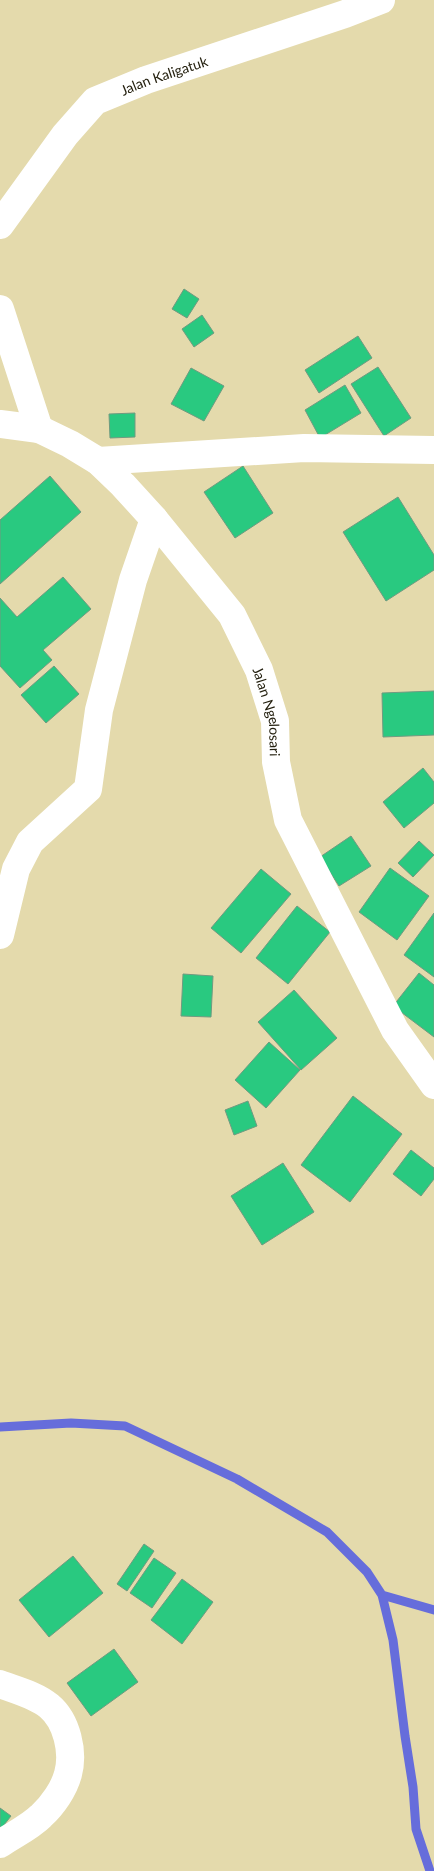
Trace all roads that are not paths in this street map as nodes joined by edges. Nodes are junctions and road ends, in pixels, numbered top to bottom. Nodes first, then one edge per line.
1 (381, 0) edge
2 (0, 225) edge
3 (0, 309) edge
4 (0, 424) edge
5 (38, 429) junction
6 (434, 450) edge
7 (98, 461) junction
8 (154, 519) junction
9 (0, 935) edge
10 (434, 1085) edge
11 (0, 1684) edge
12 (0, 1844) edge

1 - 2 street, Jalan Kaligatuk
3 - 5 street
4 - 5 street, Jalan Ngelosari
5 - 7 street, Jalan Ngelosari
6 - 7 street
7 - 8 street, Jalan Ngelosari
8 - 9 street
8 - 10 street, Jalan Ngelosari
11 - 12 street

